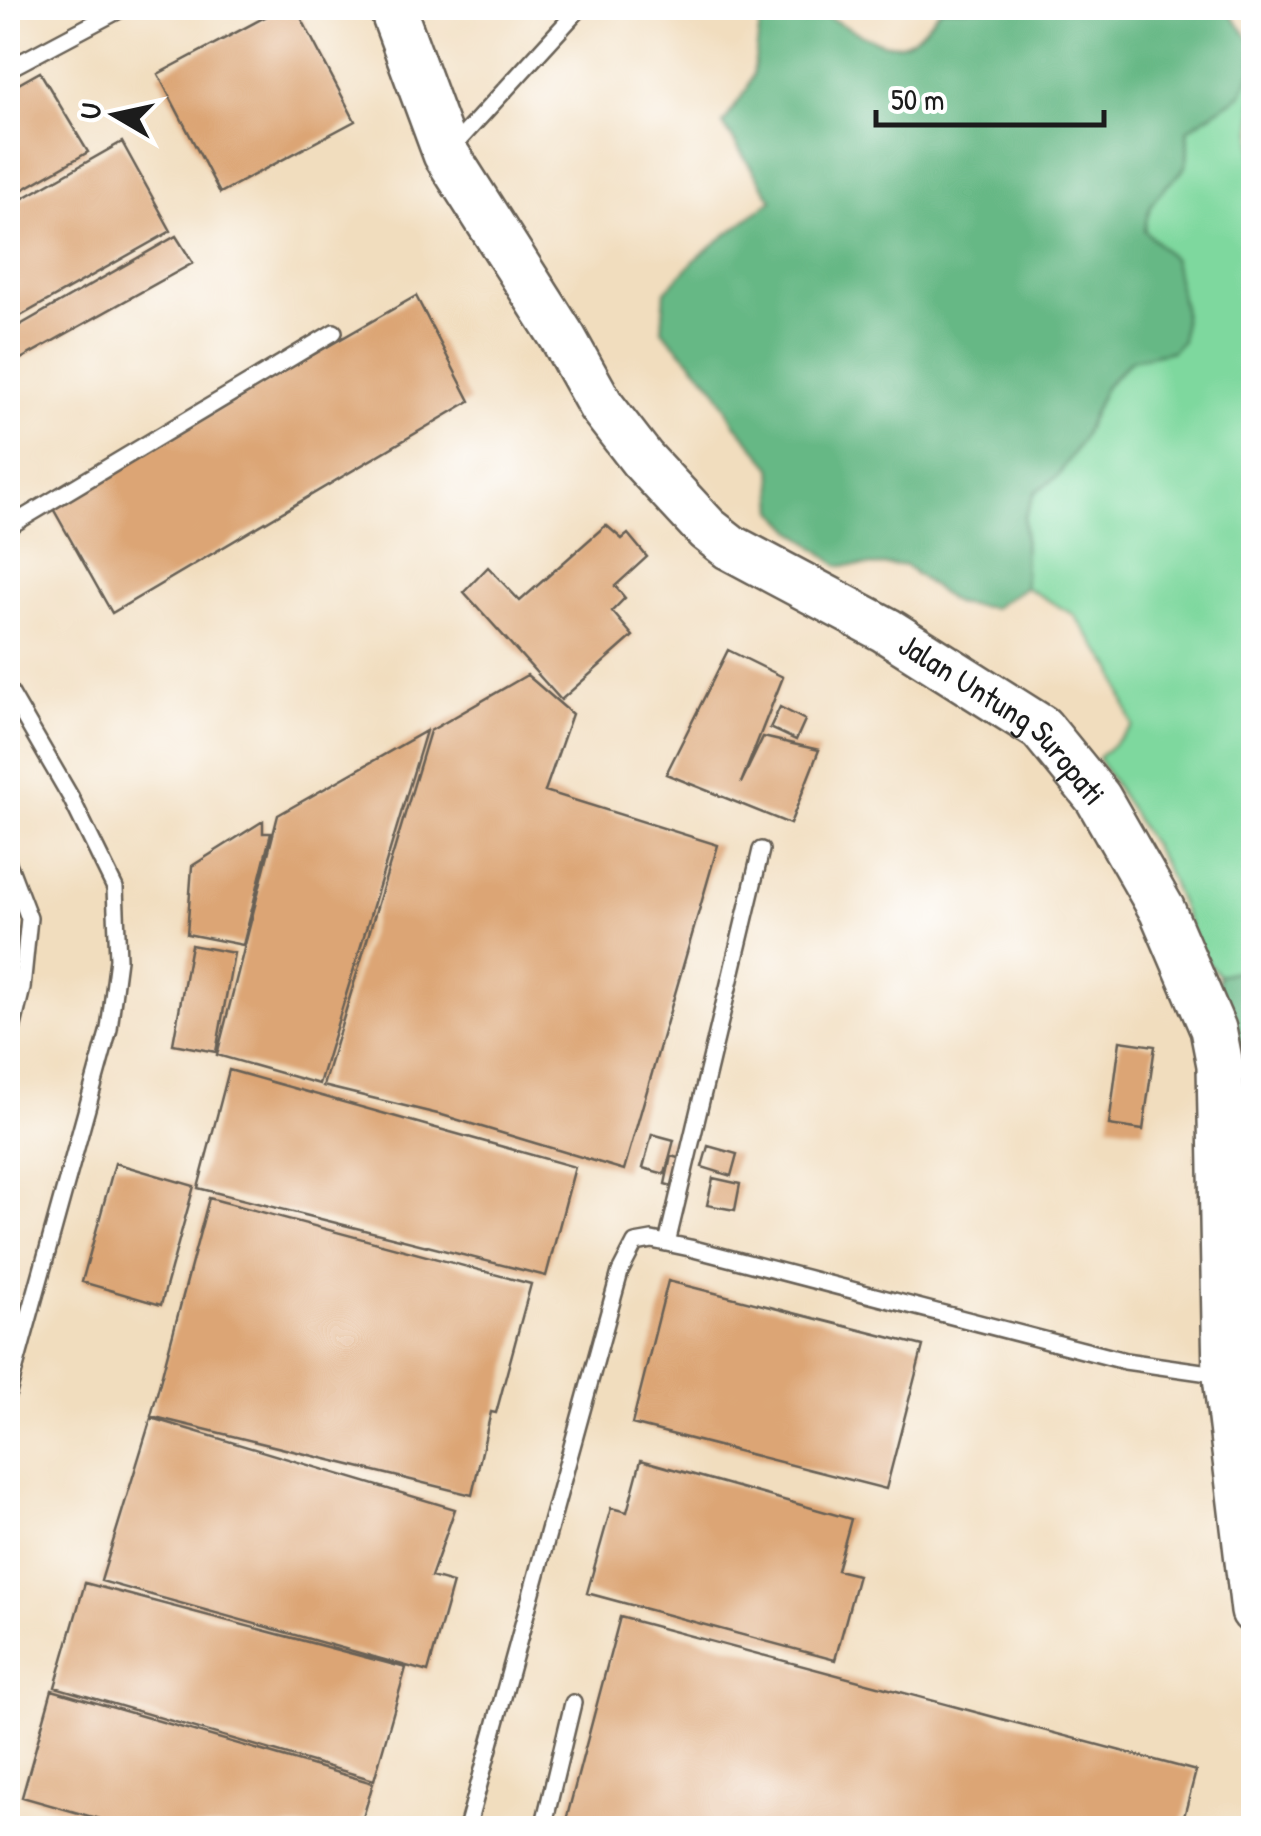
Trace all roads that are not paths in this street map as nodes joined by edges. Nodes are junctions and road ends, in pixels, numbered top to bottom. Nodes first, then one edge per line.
1 (123, 8) edge
2 (392, 8) edge
3 (580, 8) edge
4 (8, 69) edge
5 (446, 154) junction
6 (334, 332) dead end
7 (8, 527) edge
8 (8, 690) edge
9 (761, 850) dead end
10 (8, 863) edge
11 (8, 1048) edge
12 (667, 1243) junction
13 (1226, 1376) junction
14 (8, 1393) edge
15 (1254, 1610) edge
16 (573, 1703) dead end
17 (467, 1828) edge
18 (543, 1828) edge

1 - 4 lane
2 - 5 main road, Jalan Untung Suropati
3 - 5 lane
5 - 13 main road, Jalan Untung Suropati
6 - 7 lane
8 - 14 lane
9 - 12 lane
10 - 11 lane
12 - 13 lane
12 - 17 lane
13 - 15 main road, Jalan Untung Suropati
16 - 18 lane

